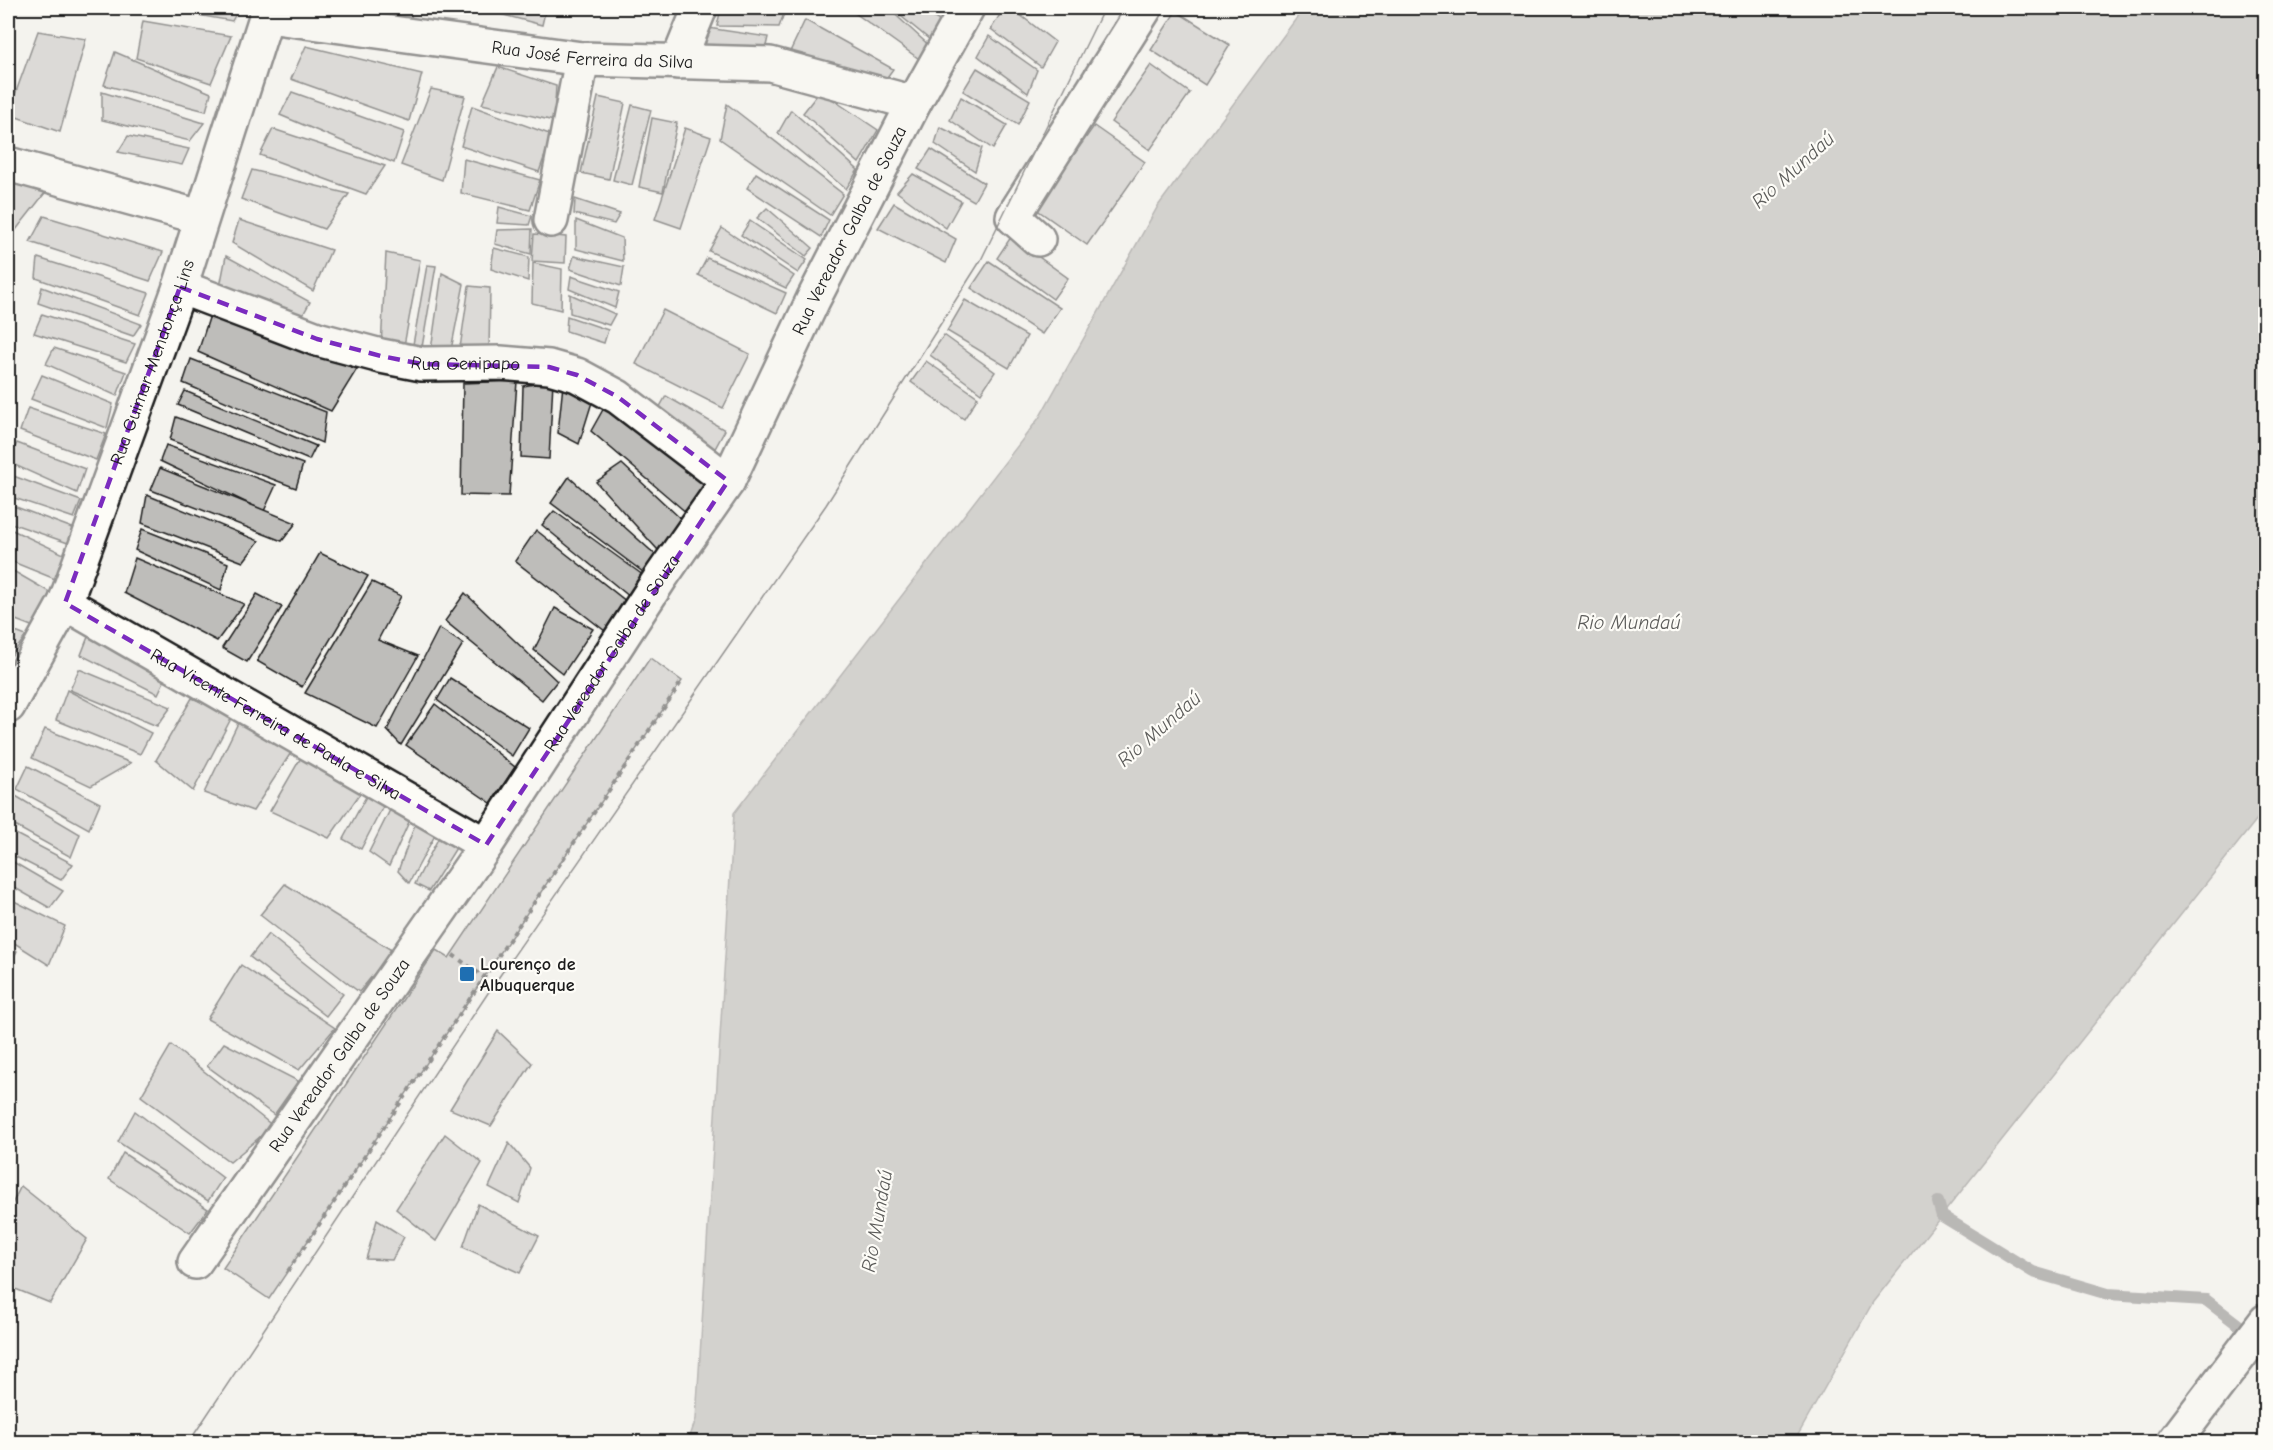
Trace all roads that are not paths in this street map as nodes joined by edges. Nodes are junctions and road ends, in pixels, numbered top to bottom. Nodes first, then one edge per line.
1 (700, 8) edge
2 (967, 8) edge
3 (1145, 8) edge
4 (268, 12) edge
5 (582, 59) junction
6 (678, 62) junction
7 (914, 103) junction
8 (8, 164) edge
9 (200, 217) junction
10 (551, 220) dead end
11 (1038, 239) dead end
12 (180, 287) junction
13 (728, 481) junction
14 (65, 603) junction
15 (8, 706) edge
16 (486, 845) junction
17 (195, 1262) dead end
18 (2265, 1321) edge
19 (2174, 1443) edge

1 - 6 street
2 - 7 street, Rua Vereador Galba de Souza
3 - 11 street
4 - 5 street, Rua José Ferreira da Silva
4 - 9 street, Rua Guimar Mendonça Lins
5 - 6 street, Rua José Ferreira da Silva
5 - 10 street
6 - 7 street, Rua José Ferreira da Silva
7 - 13 street, Rua Vereador Galba de Souza
8 - 9 street
9 - 12 street, Rua Guimar Mendonça Lins
12 - 13 street, Rua Genipapo
12 - 14 street, Rua Guimar Mendonça Lins
13 - 16 street, Rua Vereador Galba de Souza
14 - 15 street, Rua Guimar Mendonça Lins
14 - 16 street, Rua Vicente Ferreira de Paula e Silva
16 - 17 street, Rua Vereador Galba de Souza
18 - 19 street

